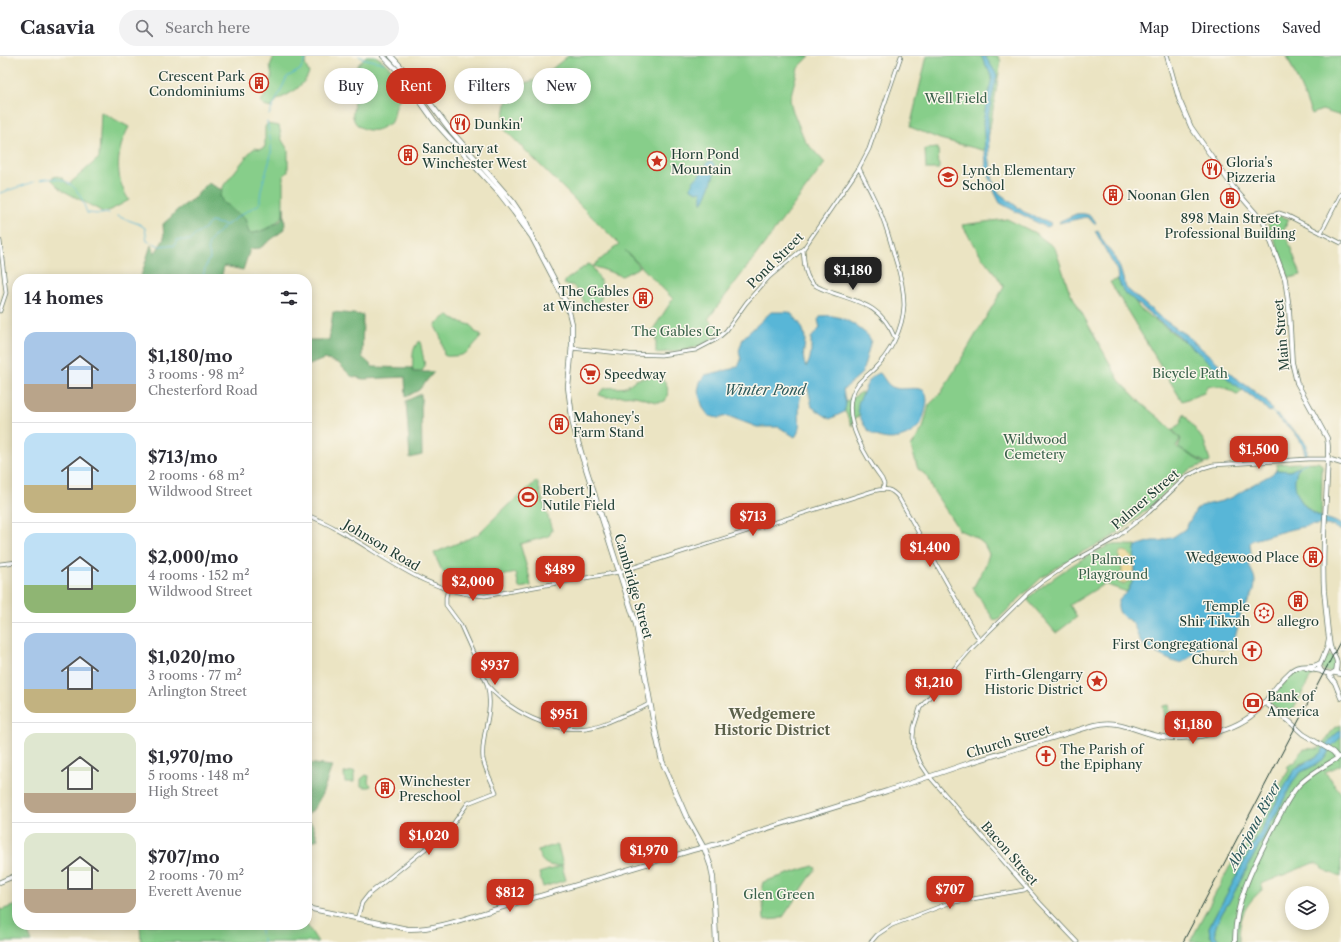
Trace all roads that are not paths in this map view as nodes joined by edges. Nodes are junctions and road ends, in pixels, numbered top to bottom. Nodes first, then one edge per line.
1 (383, 56) edge
2 (391, 56) edge
3 (901, 56) edge
4 (1167, 56) edge
5 (395, 68) edge
6 (402, 68) edge
7 (422, 104) edge
8 (430, 104) edge
9 (482, 165) junction
10 (859, 168) junction
11 (478, 169) junction
12 (1341, 194) edge
13 (1260, 218) junction
14 (1321, 233) junction
15 (532, 237) junction
16 (0, 241) edge
17 (1341, 242) edge
18 (803, 249) junction
19 (0, 311) edge
20 (895, 338) junction
21 (571, 348) junction
22 (1328, 459) junction
23 (1341, 463) edge
24 (884, 489) junction
25 (312, 517) edge
26 (12, 563) edge
27 (0, 564) edge
28 (619, 572) junction
29 (448, 589) junction
30 (1329, 638) junction
31 (979, 640) junction
32 (1334, 654) junction
33 (1324, 655) junction
34 (1320, 663) junction
35 (1302, 666) junction
36 (1321, 671) junction
37 (1340, 671) edge
38 (1335, 673) junction
39 (1329, 674) junction
40 (1335, 683) junction
41 (487, 684) junction
42 (1341, 698) edge
43 (1264, 702) junction
44 (650, 703) junction
45 (1340, 757) edge
46 (929, 776) junction
47 (703, 847) junction
48 (12, 877) edge
49 (0, 882) edge
50 (1027, 888) junction
51 (312, 909) edge
52 (357, 919) junction
53 (716, 942) edge
54 (871, 942) edge
55 (1077, 942) edge
56 (1234, 942) edge

1 - 5 highway, Cambridge Street
2 - 6 highway, Cambridge Street
3 - 10 street, Pond Street
4 - 13 main road, Main Street
7 - 11 highway, Cambridge Street
8 - 9 highway, Cambridge Street
9 - 11 highway
9 - 15 highway, Cambridge Street
10 - 18 street, Pond Street
10 - 20 street
11 - 15 highway, Cambridge Street
12 - 14 street
13 - 14 street
13 - 22 main road, Main Street
14 - 17 street
15 - 21 highway, Cambridge Street
16 - 19 street
18 - 20 street
18 - 21 street, Pond Street
20 - 24 street
21 - 28 highway, Cambridge Street
22 - 23 main road
22 - 30 main road, Main Street
22 - 31 street, Palmer Street
24 - 28 street, Johnson Road
24 - 31 street
25 - 29 street, Johnson Road
26 - 27 street
28 - 29 street, Johnson Road
28 - 44 highway, Cambridge Street
29 - 41 street
30 - 32 main road, Main Street
30 - 33 main road, Main Street
31 - 46 street, Palmer Street
32 - 33 main road
32 - 37 main road
33 - 34 main road
34 - 35 main road, Church Street
34 - 36 main road
35 - 36 main road
35 - 43 main road, Church Street
36 - 39 main road
37 - 38 main road
38 - 39 main road
38 - 40 main road
39 - 40 main road
40 - 42 main road
41 - 44 street
41 - 52 street
43 - 45 main road
43 - 46 main road, Church Street
44 - 47 highway, Cambridge Street
45 - 56 main road
46 - 47 main road, Church Street
46 - 50 street, Bacon Street
47 - 52 main road, Church Street
47 - 53 highway, Cambridge Street
48 - 49 main road
50 - 54 street
50 - 55 street, Bacon Street
51 - 52 main road, Church Street

